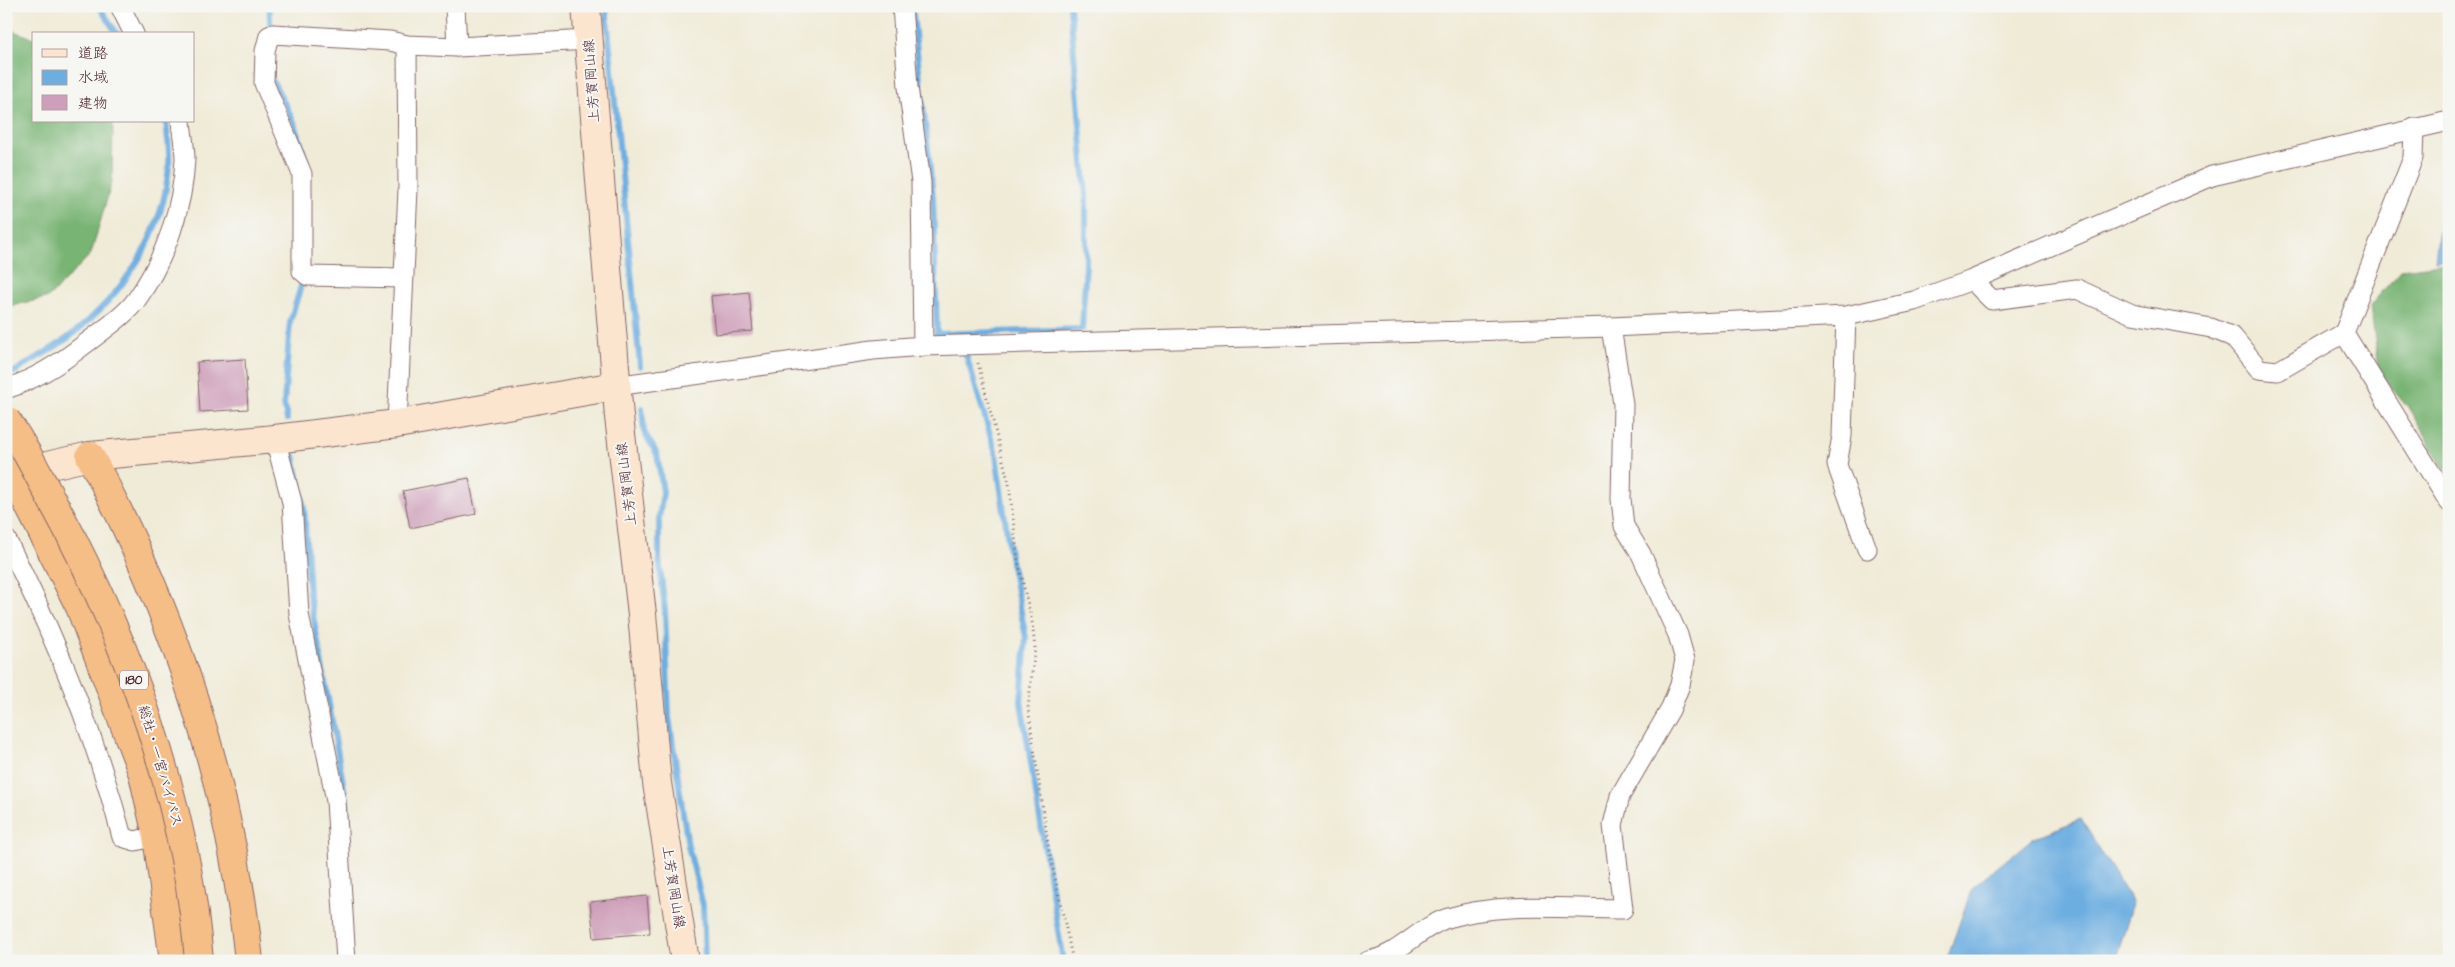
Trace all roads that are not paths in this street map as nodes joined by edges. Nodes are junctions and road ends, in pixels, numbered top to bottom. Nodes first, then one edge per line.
1 (120, 6) edge
2 (455, 6) edge
3 (586, 6) edge
4 (902, 6) edge
5 (133, 32) edge
6 (589, 40) junction
7 (407, 45) junction
8 (457, 47) junction
9 (2449, 121) edge
10 (181, 122) edge
11 (2414, 128) junction
12 (403, 278) junction
13 (1972, 280) junction
14 (1846, 316) junction
15 (1611, 326) junction
16 (2344, 333) junction
17 (922, 346) junction
18 (616, 386) junction
19 (6, 389) edge
20 (6, 420) edge
21 (397, 424) junction
22 (275, 439) junction
23 (90, 456) junction
24 (9, 475) edge
25 (2449, 502) edge
26 (6, 538) edge
27 (1867, 549) dead end
28 (157, 836) junction
29 (174, 961) edge
30 (199, 961) edge
31 (249, 961) edge
32 (346, 961) edge
33 (685, 961) edge
34 (1368, 961) edge

1 - 5 street
2 - 8 street
3 - 6 main road, 上芳賀岡山線
4 - 17 street
6 - 8 street
6 - 18 main road, 上芳賀岡山線
7 - 8 street
7 - 12 street
7 - 12 street
9 - 11 street
10 - 19 street
11 - 13 street
11 - 16 street
12 - 21 street
13 - 14 street
13 - 16 street
14 - 15 street
14 - 27 street
15 - 17 street
15 - 34 street
16 - 25 street
17 - 18 street
18 - 21 main road
18 - 33 main road, 上芳賀岡山線
20 - 30 highway, 総社・一宮バイパス / 180, bridge
21 - 22 main road
22 - 23 main road
22 - 32 street
23 - 24 main road
23 - 31 highway
24 - 28 highway, 180
26 - 28 street
28 - 29 highway, 180

